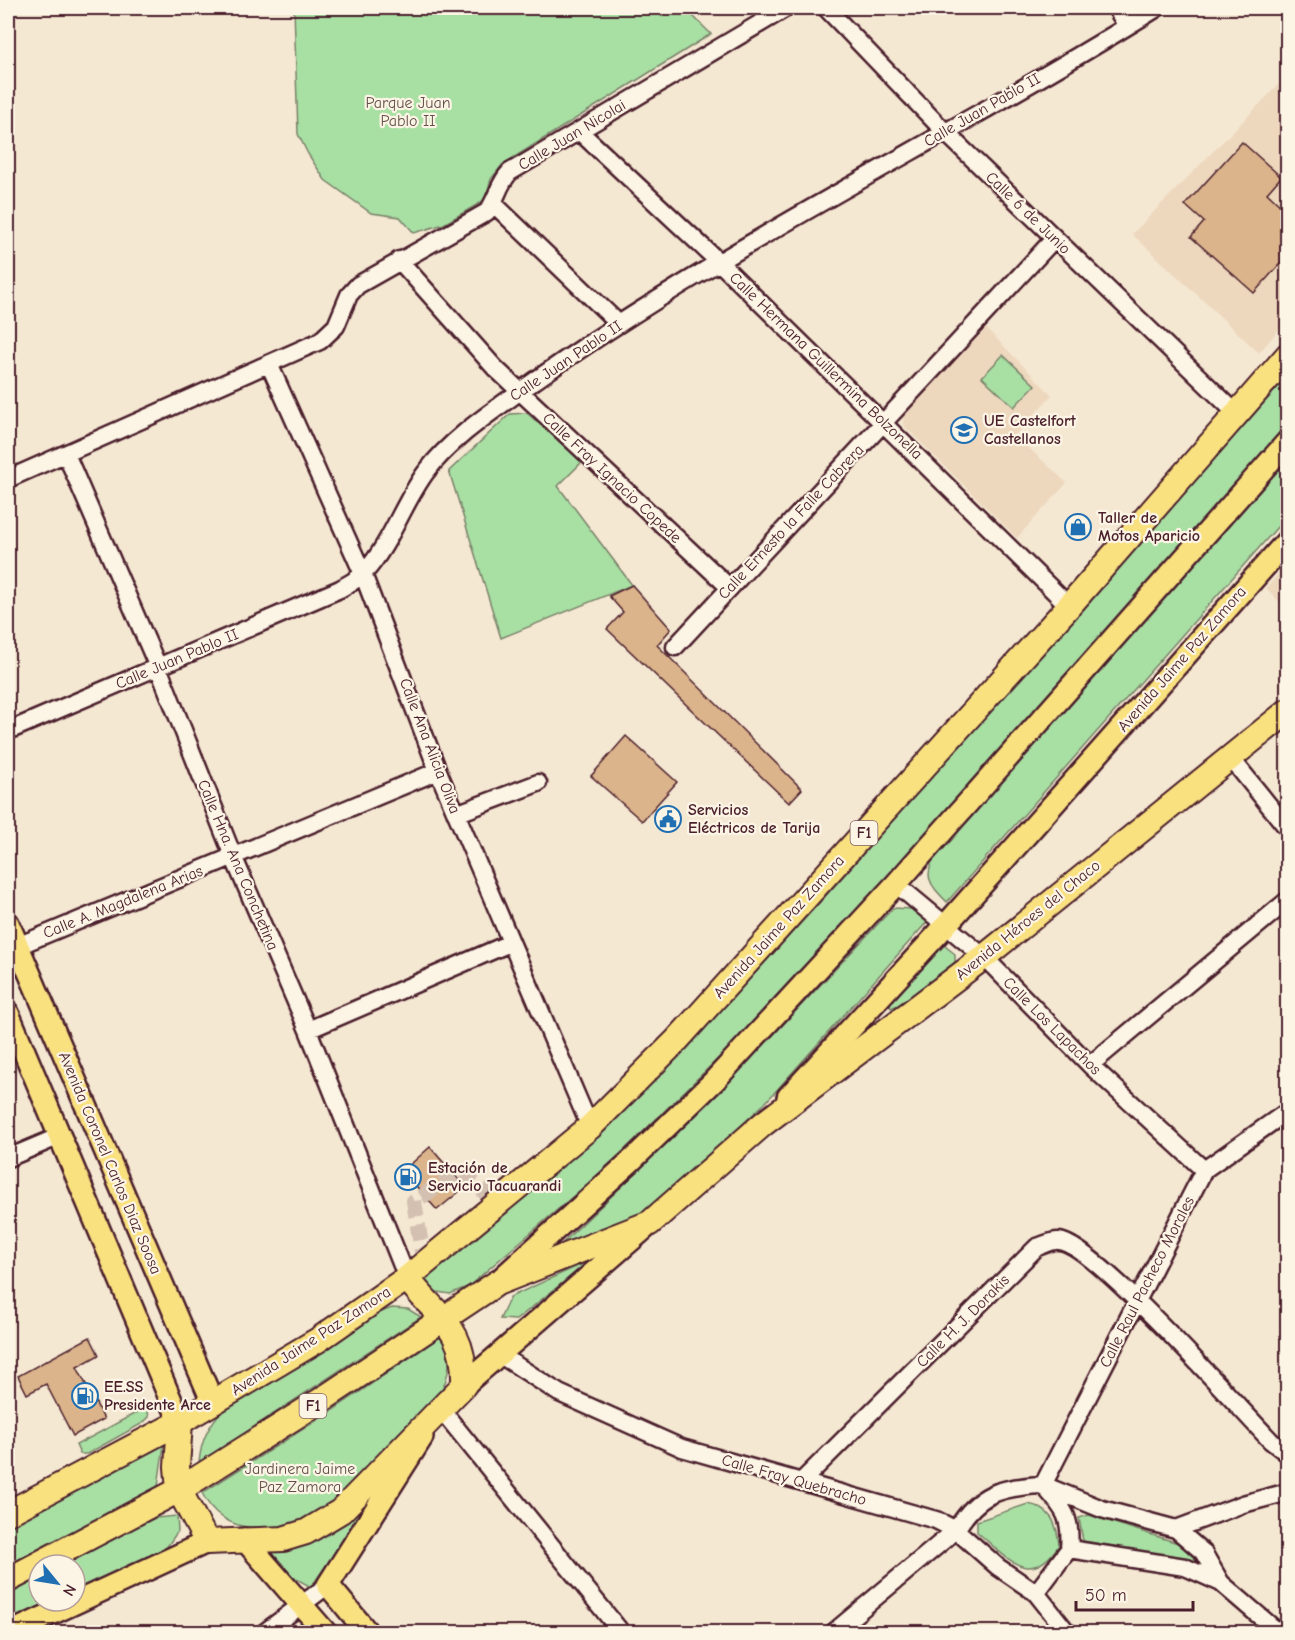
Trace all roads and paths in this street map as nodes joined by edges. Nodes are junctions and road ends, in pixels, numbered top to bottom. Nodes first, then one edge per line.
1 (786, 8) edge
2 (826, 8) edge
3 (1116, 8) edge
4 (1157, 8) edge
5 (1127, 26) junction
6 (579, 131) junction
7 (945, 132) junction
8 (494, 204) junction
9 (1054, 239) junction
10 (399, 260) junction
11 (720, 263) junction
12 (619, 324) junction
13 (1287, 355) edge
14 (270, 366) junction
15 (520, 391) junction
16 (1236, 413) junction
17 (884, 423) junction
18 (1287, 441) edge
19 (66, 454) junction
20 (8, 479) edge
21 (1287, 540) edge
22 (363, 574) junction
23 (730, 588) junction
24 (1069, 606) junction
25 (675, 647) dead end
26 (158, 667) junction
27 (1287, 711) edge
28 (8, 731) edge
29 (1230, 757) junction
30 (438, 771) junction
31 (538, 783) dead end
32 (456, 814) junction
33 (1287, 829) edge
34 (233, 856) junction
35 (896, 884) junction
36 (1287, 900) edge
37 (8, 923) edge
38 (946, 925) junction
39 (510, 943) junction
40 (12, 948) edge
41 (984, 957) junction
42 (8, 1013) edge
43 (308, 1030) junction
44 (1090, 1065) junction
45 (1287, 1111) edge
46 (763, 1124) junction
47 (590, 1127) junction
48 (60, 1136) junction
49 (8, 1158) edge
50 (1204, 1170) junction
51 (650, 1224) junction
52 (407, 1278) junction
53 (497, 1283) junction
54 (1137, 1300) junction
55 (445, 1318) junction
56 (499, 1354) junction
57 (464, 1385) junction
58 (213, 1403) junction
59 (440, 1408) junction
60 (180, 1422) junction
61 (1287, 1454) edge
62 (802, 1481) junction
63 (1042, 1485) junction
64 (179, 1490) junction
65 (1287, 1492) edge
66 (8, 1513) edge
67 (1176, 1529) junction
68 (956, 1530) junction
69 (244, 1539) junction
70 (207, 1542) junction
71 (1069, 1549) junction
72 (8, 1580) edge
73 (1221, 1583) junction
74 (328, 1585) junction
75 (1036, 1593) junction
76 (303, 1604) junction
77 (12, 1632) edge
78 (265, 1632) edge
79 (325, 1632) edge
80 (367, 1632) edge
81 (621, 1632) edge
82 (834, 1632) edge
83 (1067, 1632) edge
84 (1278, 1632) edge

1 - 6 street, Calle Juan Nicolai
2 - 7 street, Calle 6 de Junio
3 - 5 street
4 - 5 street, Calle Juan Pablo II
5 - 7 street, Calle Juan Pablo II
6 - 8 street, Calle Juan Nicolai
6 - 11 street, Calle Hermana Guillermina Bolzonella
7 - 9 street, Calle 6 de Junio
7 - 11 street, Calle Juan Pablo II
8 - 10 street
8 - 12 street
9 - 16 street, Calle 6 de Junio
9 - 17 street, Calle Ernesto la Falle Cabrera
10 - 14 street
10 - 15 street, Calle Fray Ignacio Copede
11 - 12 street, Calle Juan Pablo II
11 - 17 street, Calle Hermana Guillermina Bolzonella
12 - 15 street, Calle Juan Pablo II
13 - 16 highway, Avenida Jaime Paz Zamora / F1
14 - 19 street
14 - 22 street, Calle Ana Alicia Oliva
15 - 22 street, Calle Juan Pablo II
15 - 23 street, Calle Fray Ignacio Copede
16 - 24 highway, Avenida Jaime Paz Zamora / F1
17 - 23 street, Calle Ernesto la Falle Cabrera
17 - 24 street, Calle Hermana Guillermina Bolzonella
18 - 35 main road
19 - 20 street
19 - 26 street, Calle Hna. Ana Conchetina
21 - 38 main road, Avenida Jaime Paz Zamora
22 - 26 street, Calle Juan Pablo II
22 - 30 street, Calle Ana Alicia Oliva
23 - 25 street, Calle Ernesto la Falle Cabrera
24 - 47 highway, Avenida Jaime Paz Zamora / F1
26 - 28 street, Calle Juan Pablo II
26 - 34 street, Calle Hna. Ana Conchetina
27 - 29 highway, Avenida Héroes del Chaco / F1
29 - 33 street
29 - 41 highway, Avenida Héroes del Chaco / F1
30 - 32 street, Calle Ana Alicia Oliva
30 - 34 street, Calle A. Magdalena Arias
31 - 32 street
32 - 39 street, Calle Ana Alicia Oliva
34 - 40 street, Calle A. Magdalena Arias
34 - 43 street, Calle Hna. Ana Conchetina
35 - 38 street, Calle Los Lapachos
35 - 53 main road
36 - 44 street
37 - 40 main road, Avenida Coronel Carlos Diaz Soosa
38 - 41 street, Calle Los Lapachos
38 - 46 main road, Avenida Jaime Paz Zamora
39 - 43 street
39 - 47 street, Calle Ana Alicia Oliva
40 - 58 main road, Avenida Coronel Carlos Diaz Soosa
41 - 44 street, Calle Los Lapachos
41 - 46 highway, Avenida Héroes del Chaco / F1
42 - 48 main road
43 - 52 street, Calle Hna. Ana Conchetina
44 - 50 street, Calle Los Lapachos
45 - 50 street, Calle Raul Pacheco Morales
46 - 51 highway, Avenida Jaime Paz Zamora / F1
47 - 52 highway, Avenida Jaime Paz Zamora / F1
48 - 49 street
48 - 60 main road
50 - 54 street, Calle Raul Pacheco Morales
51 - 53 highway, F1
51 - 56 main road, Avenida Jaime Paz Zamora
52 - 55 highway, Avenida Jaime Paz Zamora
52 - 58 highway, Avenida Jaime Paz Zamora / F1
53 - 55 highway, F1
54 - 61 street, Calle H. J. Dorakis
54 - 62 street, Calle H. J. Dorakis
54 - 63 street, Calle Raul Pacheco Morales
55 - 57 highway, Avenida Jaime Paz Zamora
55 - 64 highway, F1
56 - 57 main road, Avenida Jaime Paz Zamora
56 - 62 street, Calle Fray Quebracho
57 - 59 highway, Avenida Jaime Paz Zamora
58 - 60 highway, Avenida Jaime Paz Zamora / F1
59 - 69 highway, Avenida Jaime Paz Zamora
59 - 74 main road
59 - 81 street
60 - 64 highway
60 - 66 highway, F1
62 - 68 street, Calle Fray Quebracho
63 - 67 street
63 - 68 street
63 - 71 street
64 - 70 highway
64 - 72 highway, F1
65 - 67 street
67 - 73 street
68 - 75 street, Calle Fray Quebracho
68 - 82 street
69 - 70 highway, Avenida Jaime Paz Zamora
69 - 76 main road
70 - 77 main road
71 - 73 street
71 - 75 street
73 - 84 street
74 - 76 street
74 - 80 main road
75 - 83 street, Calle Fray Quebracho
76 - 78 street
76 - 79 main road

